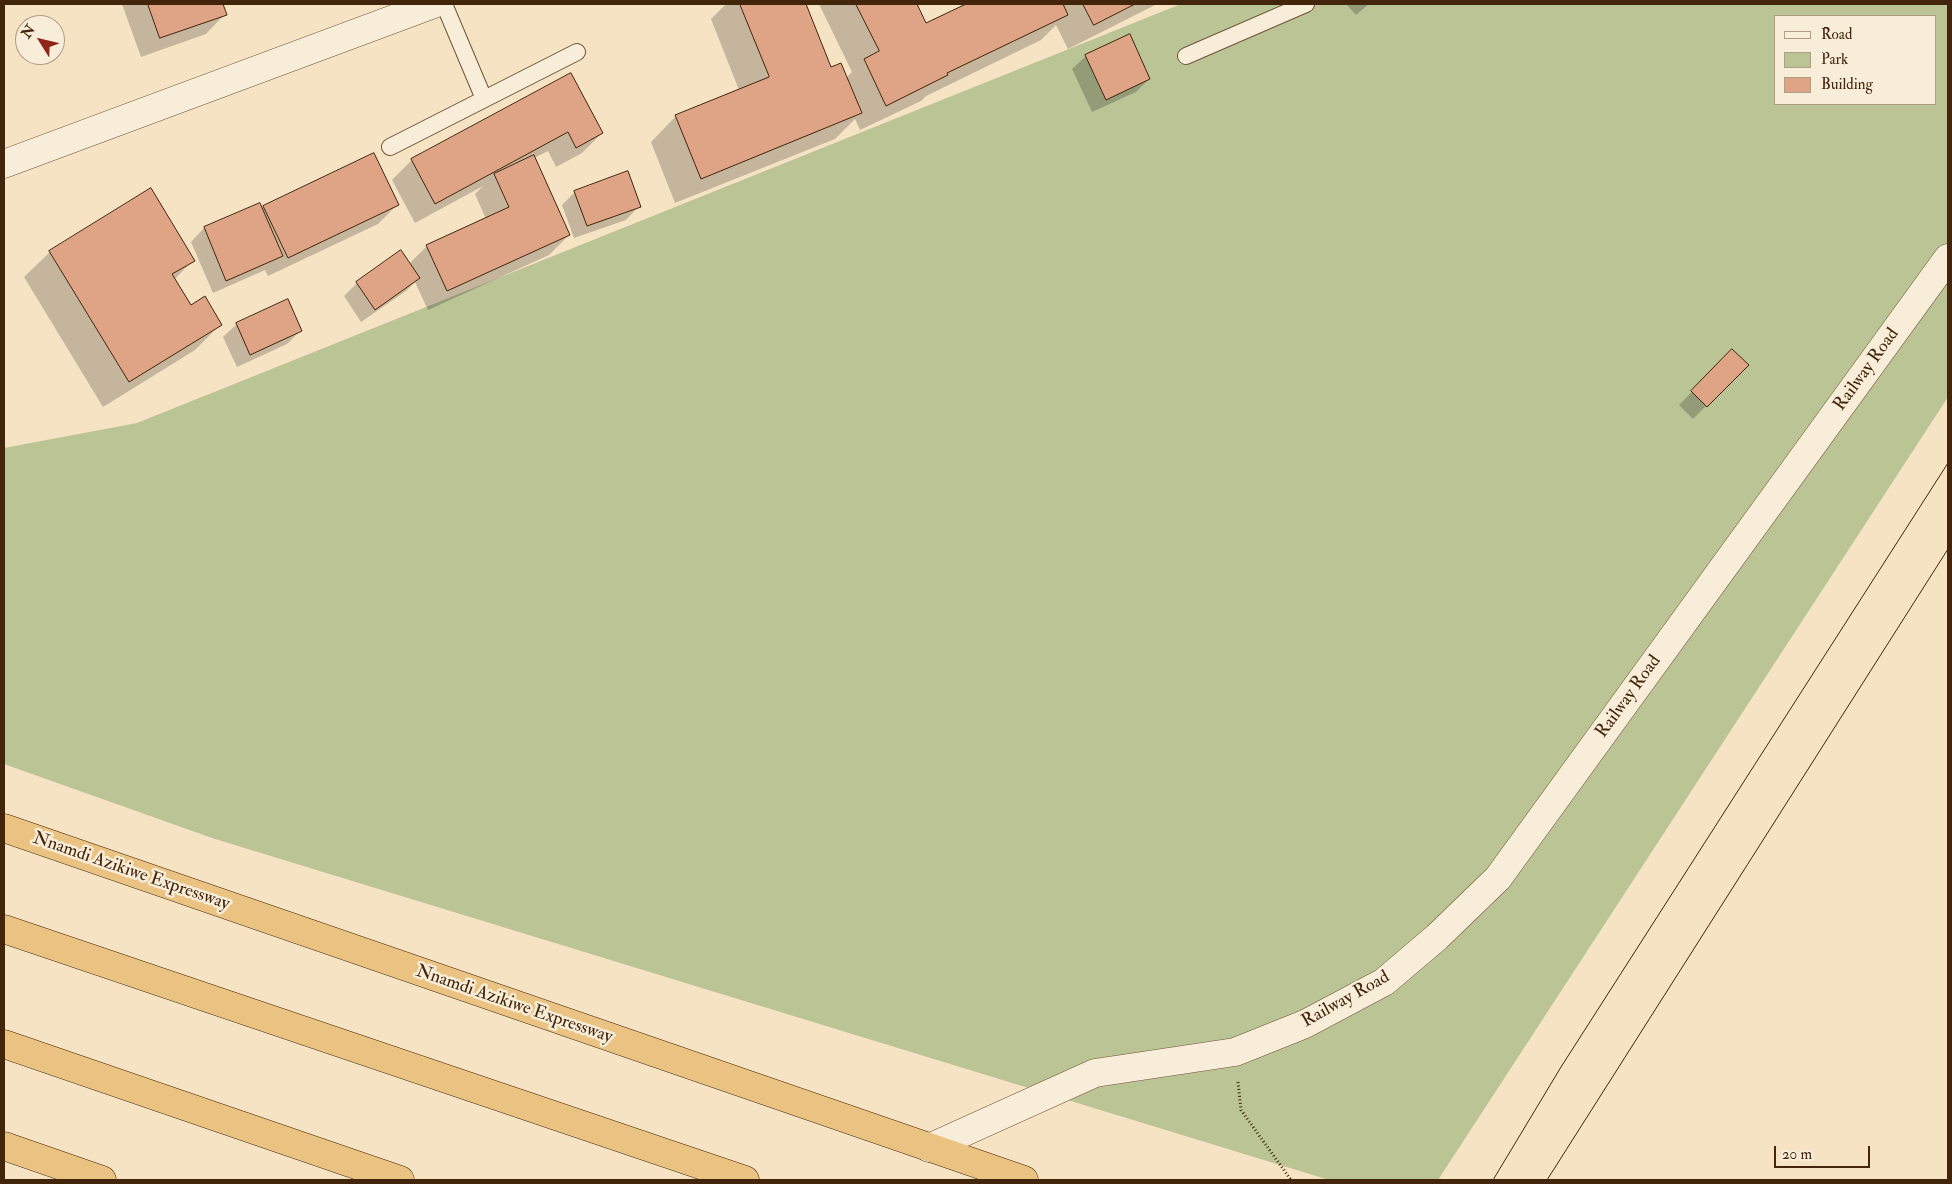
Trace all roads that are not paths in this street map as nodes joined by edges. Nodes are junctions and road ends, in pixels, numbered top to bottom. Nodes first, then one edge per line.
1 (434, 4) edge
2 (444, 4) edge
3 (1306, 4) edge
4 (577, 52) dead end
5 (1186, 56) dead end
6 (484, 99) junction
7 (390, 147) dead end
8 (4, 164) edge
9 (1948, 258) edge
10 (4, 828) edge
11 (4, 928) edge
12 (4, 1044) edge
13 (4, 1146) edge
14 (929, 1148) junction
15 (102, 1180) edge
16 (400, 1180) edge
17 (745, 1180) edge
18 (1024, 1180) edge

1 - 8 street
2 - 6 lane
3 - 5 lane
4 - 6 lane
6 - 7 lane
9 - 14 street, Railway Road
10 - 14 highway, Nnamdi Azikiwe Expressway
11 - 17 highway
12 - 16 highway
13 - 15 highway
14 - 18 highway, Nnamdi Azikiwe Expressway

